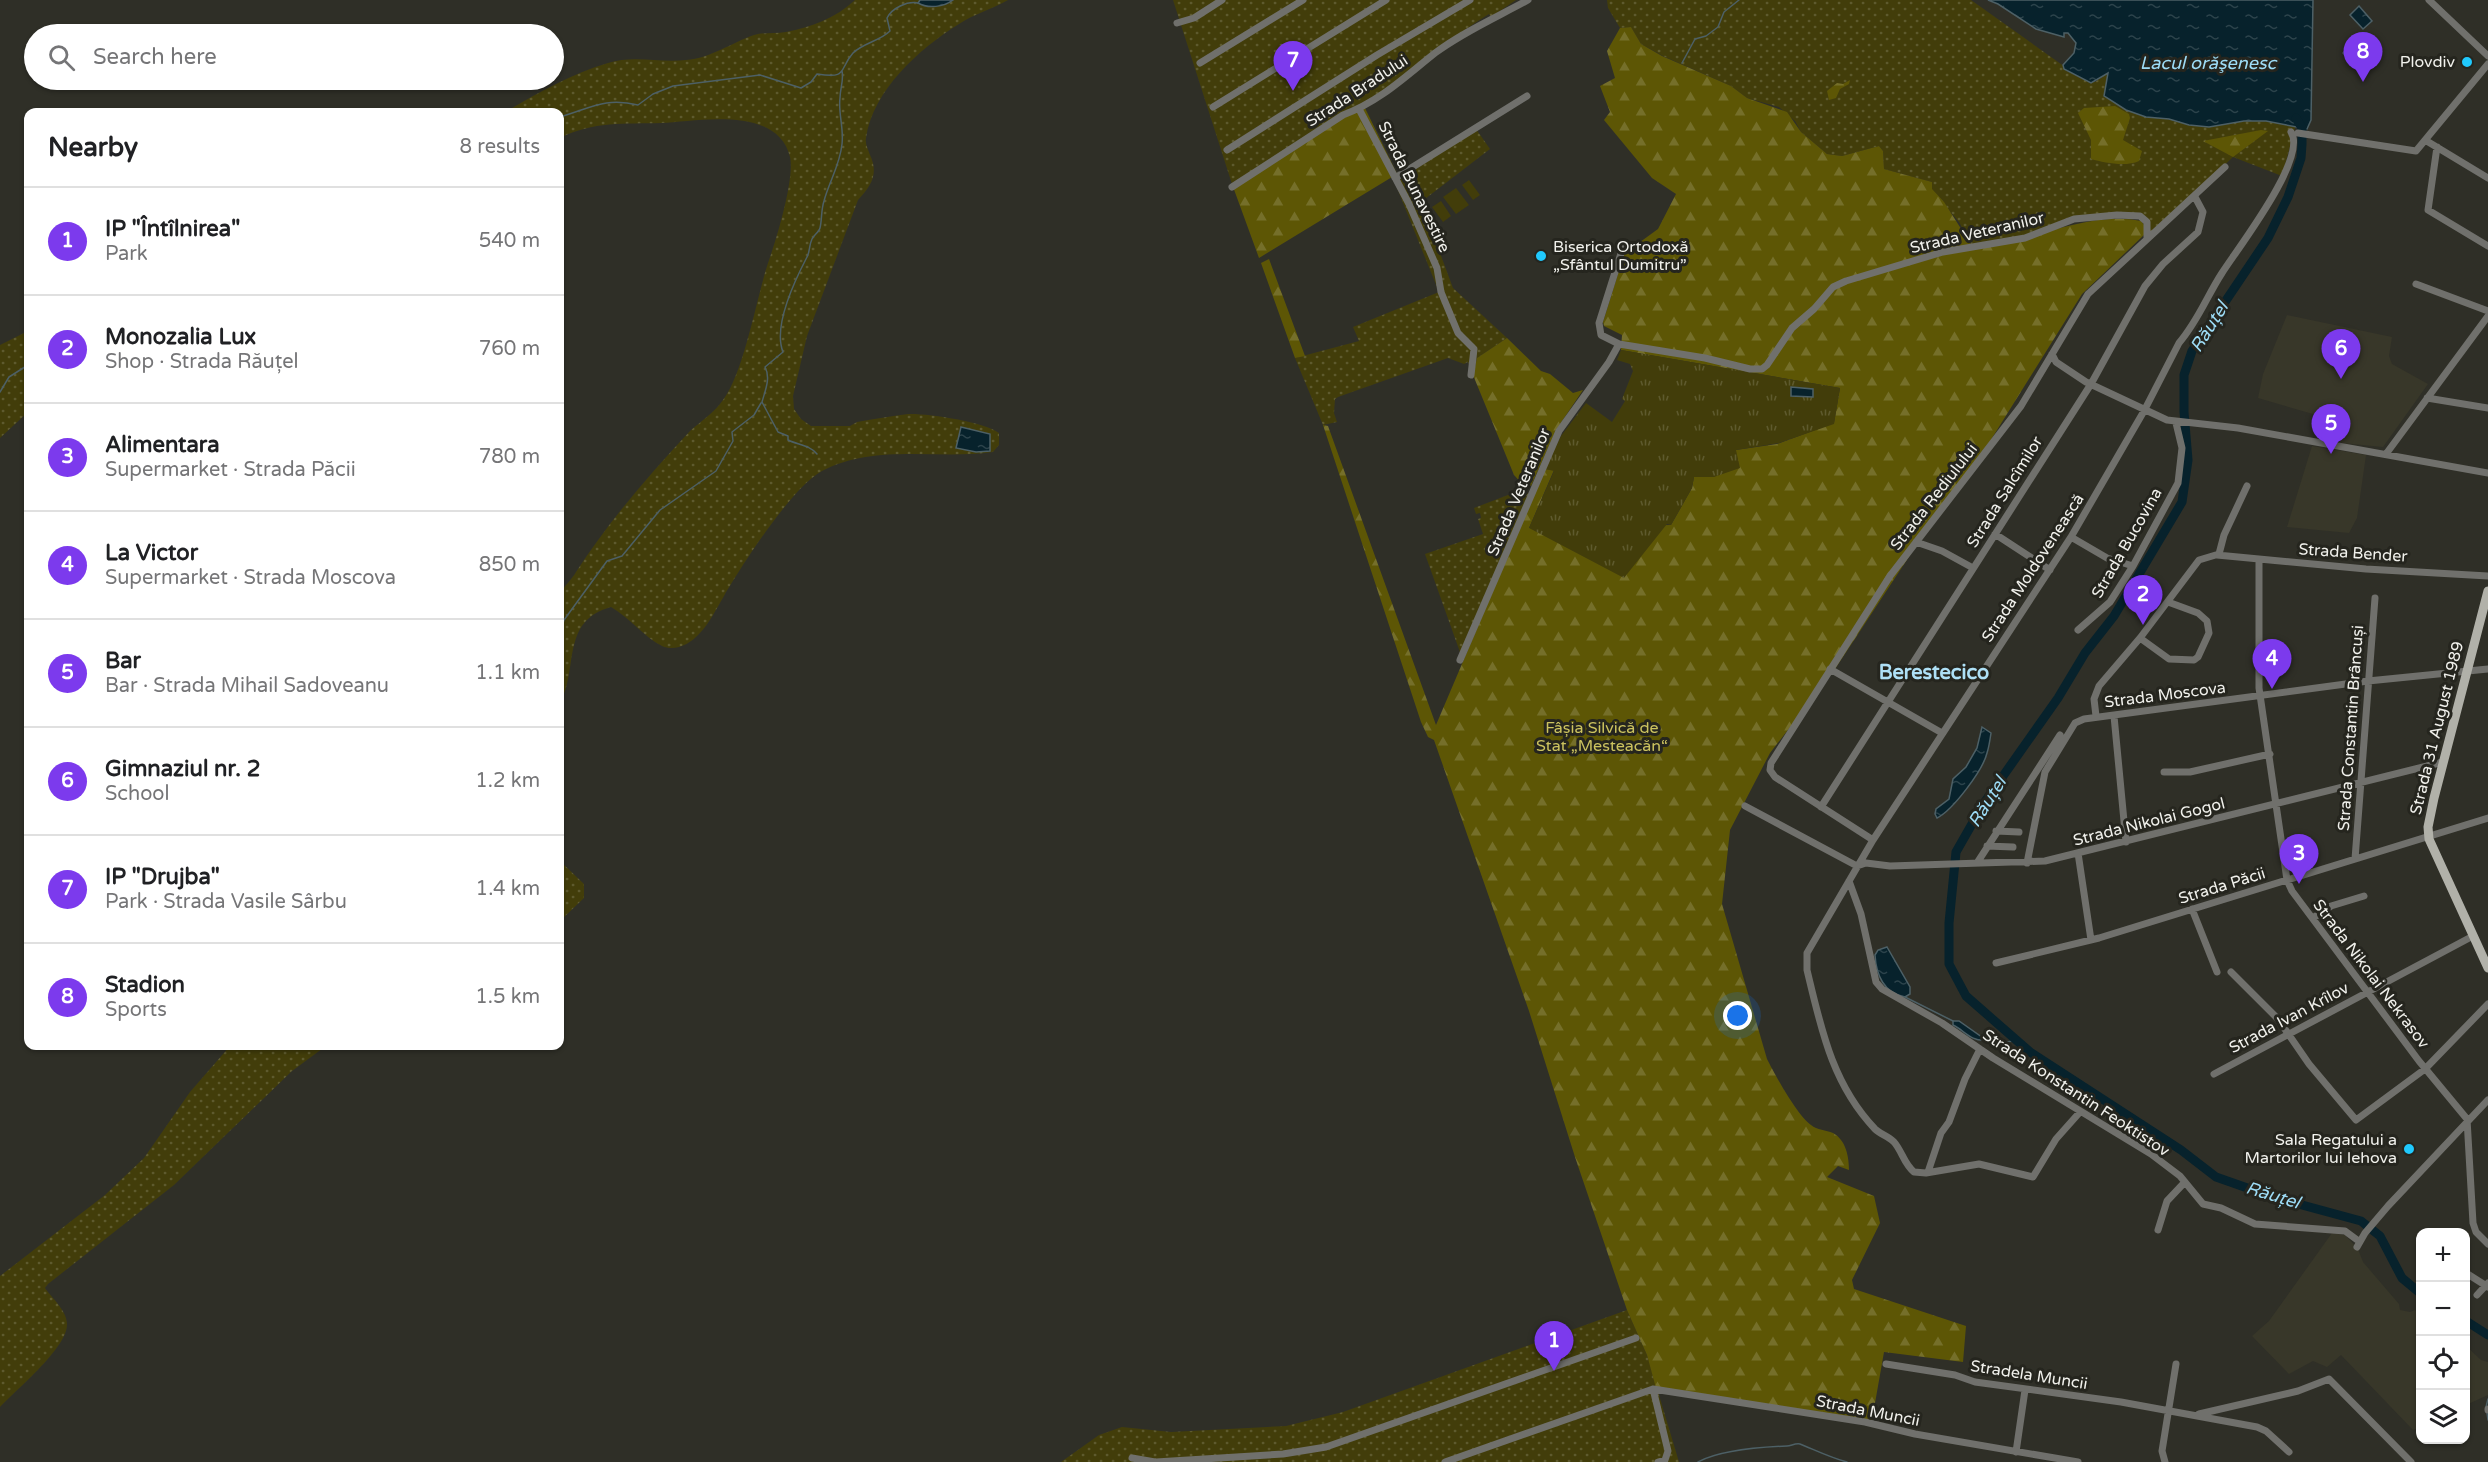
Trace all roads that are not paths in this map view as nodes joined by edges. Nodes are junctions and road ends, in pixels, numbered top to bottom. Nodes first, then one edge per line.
1 (1222, 0) edge
2 (1303, 0) edge
3 (1386, 0) edge
4 (1470, 0) edge
5 (1528, 0) edge
6 (2429, 0) edge
7 (1177, 23) dead end
8 (2488, 56) edge
9 (1200, 63) dead end
10 (2488, 64) edge
11 (1527, 96) dead end
12 (1214, 107) dead end
13 (1359, 109) junction
14 (2425, 140) junction
15 (2437, 147) junction
16 (1227, 150) dead end
17 (2225, 167) dead end
18 (1395, 178) junction
19 (2488, 178) edge
20 (1232, 187) dead end
21 (2195, 197) junction
22 (2147, 238) junction
23 (2488, 246) edge
24 (1623, 247) dead end
25 (2416, 284) dead end
26 (2488, 310) edge
27 (2488, 316) edge
28 (1619, 344) junction
29 (2052, 354) junction
30 (1471, 375) dead end
31 (2091, 384) junction
32 (2427, 398) junction
33 (2488, 408) edge
34 (2144, 411) junction
35 (2177, 423) junction
36 (2386, 454) junction
37 (2488, 473) edge
38 (2247, 486) dead end
39 (1995, 534) junction
40 (2071, 537) junction
41 (1916, 542) junction
42 (2217, 555) junction
43 (2259, 560) junction
44 (2133, 566) junction
45 (1973, 568) junction
46 (2050, 570) junction
47 (2488, 576) edge
48 (2488, 591) edge
49 (2375, 598) dead end
50 (2168, 603) junction
51 (2486, 609) edge
52 (2078, 630) dead end
53 (2140, 638) junction
54 (1460, 660) dead end
55 (1830, 669) junction
56 (2488, 669) edge
57 (2467, 672) junction
58 (2368, 681) junction
59 (2262, 697) junction
60 (1886, 702) junction
61 (2096, 716) junction
62 (2114, 716) junction
63 (1942, 733) junction
64 (2060, 735) dead end
65 (2270, 754) junction
66 (2443, 762) junction
67 (2164, 772) dead end
68 (2359, 783) junction
69 (2275, 804) junction
70 (1745, 806) dead end
71 (1821, 807) junction
72 (2488, 818) edge
73 (1996, 831) junction
74 (2019, 832) dead end
75 (2428, 836) junction
76 (1873, 840) junction
77 (2126, 842) junction
78 (1987, 846) junction
79 (2013, 847) dead end
80 (2078, 853) junction
81 (2355, 859) junction
82 (1977, 863) junction
83 (2027, 864) junction
84 (1857, 866) junction
85 (2287, 880) junction
86 (1849, 881) junction
87 (2364, 896) dead end
88 (2192, 909) junction
89 (2313, 918) junction
90 (2473, 936) junction
91 (2091, 940) junction
92 (1996, 963) dead end
93 (2488, 968) edge
94 (2217, 972) dead end
95 (2230, 972) dead end
96 (2368, 991) junction
97 (2488, 1004) edge
98 (2288, 1035) junction
99 (1980, 1049) junction
100 (2425, 1069) junction
101 (2214, 1074) dead end
102 (2488, 1100) edge
103 (2080, 1112) junction
104 (2468, 1122) junction
105 (1928, 1172) junction
106 (2184, 1183) junction
107 (2158, 1230) dead end
108 (2488, 1244) edge
109 (2470, 1275) edge
110 (2487, 1285) edge
111 (2477, 1295) dead end
112 (1636, 1338) dead end
113 (1886, 1364) dead end
114 (2176, 1364) dead end
115 (1653, 1389) junction
116 (2025, 1390) junction
117 (2168, 1411) junction
118 (2196, 1414) junction
119 (2016, 1452) junction
120 (2289, 1452) dead end
121 (1132, 1458) dead end
122 (1155, 1462) edge
123 (1445, 1462) edge
124 (1658, 1462) edge
125 (2078, 1462) edge
126 (2165, 1462) edge
127 (2411, 1462) edge

1 - 7 street
2 - 9 street
3 - 12 street
4 - 16 street
5 - 13 street, Strada Bradului
6 - 8 street
10 - 14 street
11 - 18 street
13 - 18 street, Strada Bunavestire
13 - 20 street, Strada Bradului
14 - 15 street
14 - 34 street, Strada Moldovenească
15 - 19 street
15 - 23 street
17 - 21 street, Strada Rediulului
18 - 30 street, Strada Bunavestire
21 - 22 street, Strada Rediulului
21 - 31 street, Strada Salcîmilor
22 - 28 street, Strada Veteranilor
22 - 29 street, Strada Rediulului
24 - 28 street
25 - 26 street
27 - 32 street
28 - 54 street, Strada Veteranilor
29 - 31 street
29 - 41 street, Strada Rediulului
31 - 34 street
31 - 39 street, Strada Salcîmilor
32 - 33 street
32 - 36 street
34 - 35 street
34 - 40 street, Strada Moldovenească
35 - 36 street
35 - 44 street, Strada Bucovina
36 - 37 street
38 - 42 street
39 - 45 street, Strada Salcîmilor
39 - 46 street
40 - 44 street
40 - 46 street, Strada Moldovenească
41 - 45 street
41 - 55 street, Strada Rediulului
42 - 43 street, Strada Bender
42 - 50 street
43 - 47 street, Strada Bender
43 - 59 street, Strada Nikolai Nekrasov
44 - 52 street, Strada Bucovina
45 - 60 street, Strada Salcîmilor
46 - 63 street, Strada Moldovenească
48 - 51 main road, Strada 31 August 1989
49 - 58 street, Strada Constantin Brâncuși
50 - 53 street
50 - 53 street
51 - 57 main road, Strada 31 August 1989
53 - 61 street
55 - 60 street
55 - 71 street, Strada Rediulului
56 - 57 street, Strada Moscova
57 - 58 street, Strada Moscova
57 - 66 main road, Strada 31 August 1989
58 - 59 street, Strada Moscova
58 - 68 street, Strada Constantin Brâncuși
59 - 62 street, Strada Moscova
59 - 65 street, Strada Nikolai Nekrasov
60 - 63 street
60 - 71 street, Strada Salcîmilor
61 - 62 street, Strada Moscova
61 - 83 street
62 - 77 street
63 - 76 street, Strada Moldovenească
64 - 73 street
65 - 67 street
65 - 69 street, Strada Nikolai Nekrasov
66 - 68 street, Strada Nikolai Gogol
66 - 75 main road, Strada 31 August 1989
68 - 69 street, Strada Nikolai Gogol
68 - 81 street, Strada Constantin Brâncuși
69 - 77 street, Strada Nikolai Gogol
69 - 85 street, Strada Nikolai Nekrasov
70 - 84 street
71 - 76 street, Strada Rediulului
72 - 75 street, Strada Păcii
73 - 74 street
73 - 78 street
75 - 81 street, Strada Păcii
75 - 90 main road, Strada 31 August 1989
76 - 84 street, Strada Moldovenească
77 - 80 street, Strada Nikolai Gogol
78 - 79 street
78 - 82 street
80 - 83 street, Strada Nikolai Gogol
80 - 91 street
81 - 85 street, Strada Păcii
82 - 83 street, Strada Nikolai Gogol
82 - 84 street, Strada Nikolai Gogol
84 - 86 street, Strada Moldovenească
85 - 88 street, Strada Păcii
85 - 89 street, Strada Nikolai Nekrasov
86 - 99 street, Strada Konstantin Feoktistov
86 - 105 street, Strada Moldovenească
87 - 89 street
88 - 91 street, Strada Păcii
88 - 94 street
89 - 96 street, Strada Nikolai Nekrasov
90 - 93 main road, Strada 31 August 1989
90 - 96 street, Strada Ivan Krîlov
91 - 92 street, Strada Păcii
95 - 98 street
96 - 98 street, Strada Ivan Krîlov
96 - 100 street, Strada Nikolai Nekrasov
97 - 100 street
98 - 100 street
98 - 101 street, Strada Ivan Krîlov
99 - 103 street, Strada Konstantin Feoktistov
99 - 105 street
100 - 104 street, Strada Nikolai Nekrasov
102 - 104 street
103 - 105 street
103 - 106 street, Strada Konstantin Feoktistov
104 - 106 street, Strada Konstantin Feoktistov
104 - 108 street
106 - 107 street
109 - 110 street
110 - 111 street
112 - 122 street
113 - 116 street, Stradela Muncii
114 - 117 street
115 - 119 street, Strada Muncii
115 - 123 street
115 - 124 street
116 - 117 street, Stradela Muncii
116 - 119 street
117 - 118 street, Stradela Muncii
117 - 126 street
118 - 120 street, Stradela Muncii
118 - 127 street
119 - 125 street, Strada Muncii
121 - 122 street

